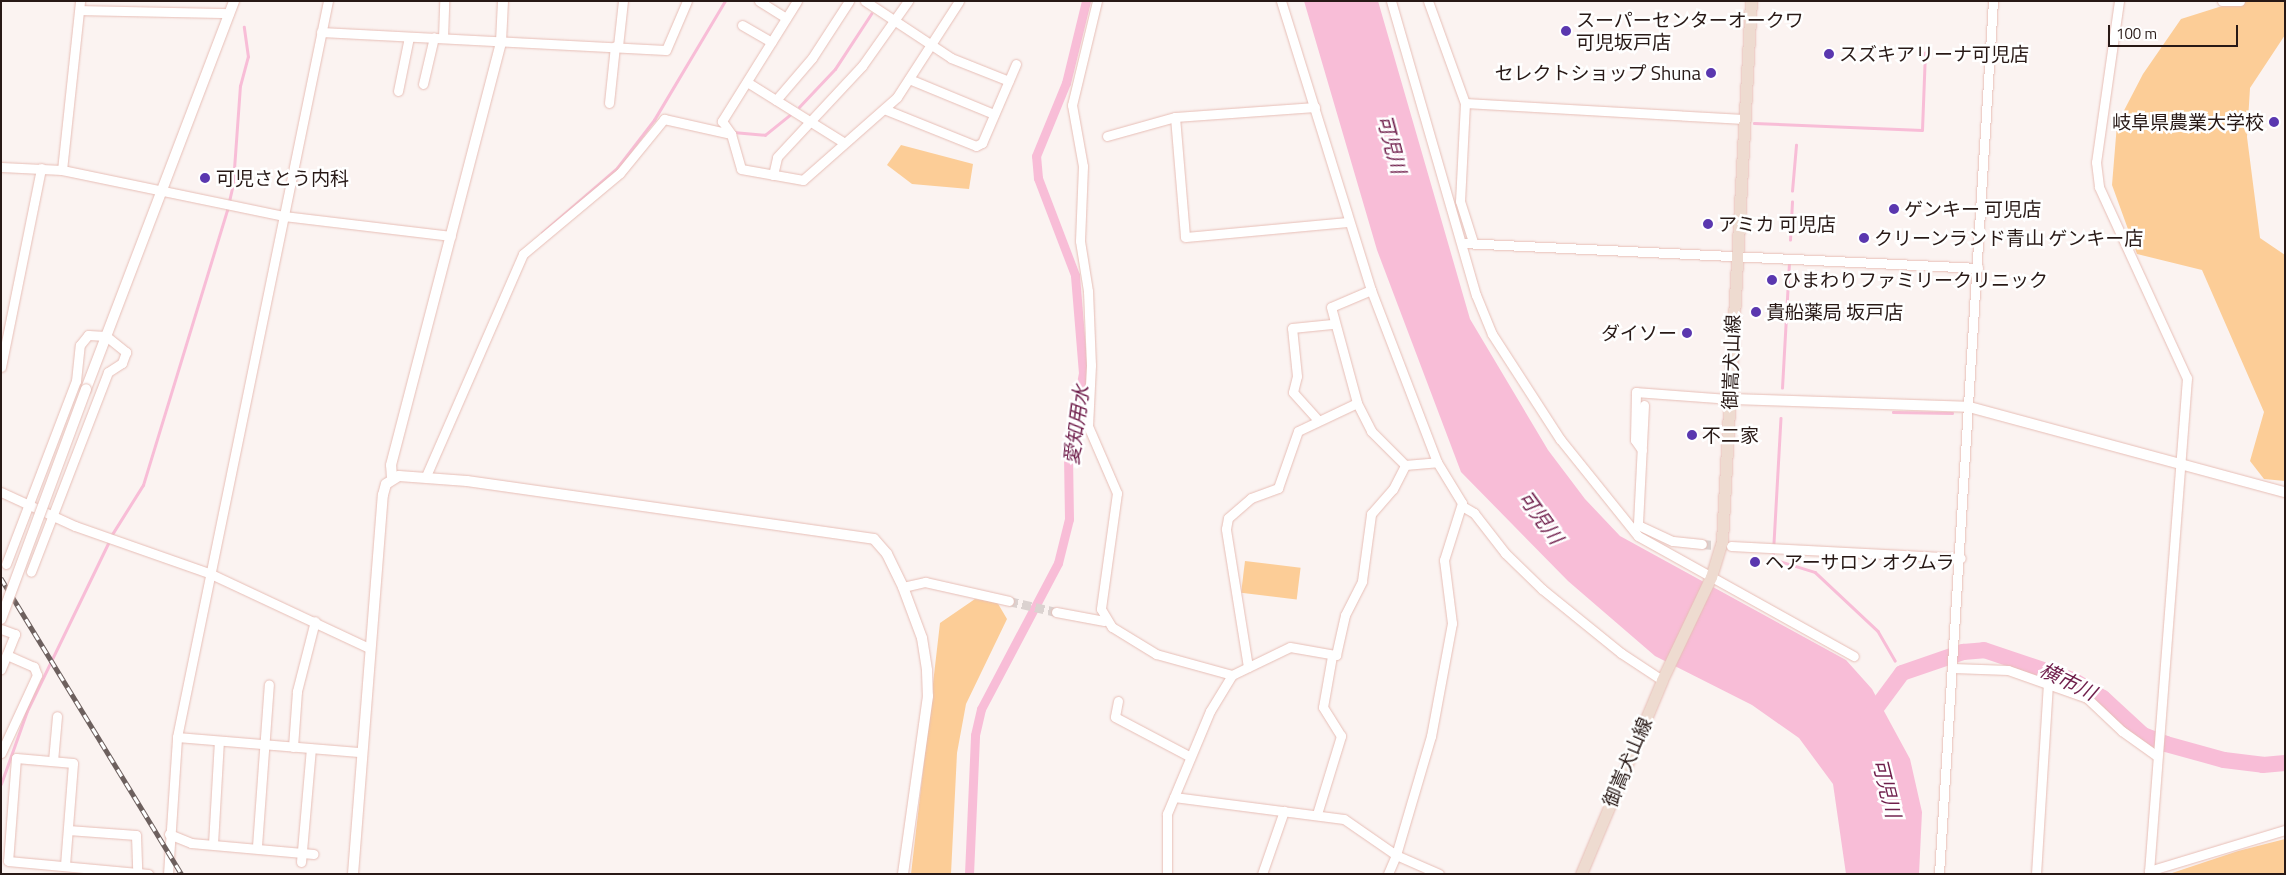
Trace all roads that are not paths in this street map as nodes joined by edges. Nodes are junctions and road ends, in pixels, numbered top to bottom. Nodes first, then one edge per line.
1 (234, 1) edge
2 (328, 1) edge
3 (444, 1) edge
4 (503, 1) edge
5 (623, 1) edge
6 (687, 1) edge
7 (759, 1) edge
8 (797, 1) edge
9 (849, 1) edge
10 (865, 1) edge
11 (908, 1) edge
12 (959, 1) edge
13 (1097, 1) edge
14 (1281, 1) edge
15 (1391, 1) edge
16 (1428, 1) edge
17 (1751, 1) edge
18 (1993, 1) edge
19 (2119, 1) edge
20 (2222, 1) edge
21 (2240, 1) edge
22 (80, 6) edge
23 (229, 13) junction
24 (786, 18) junction
25 (894, 21) junction
26 (742, 25) dead end
27 (322, 32) junction
28 (409, 37) junction
29 (438, 38) junction
30 (501, 42) junction
31 (771, 42) junction
32 (616, 46) junction
33 (930, 46) junction
34 (1016, 64) dead end
35 (909, 79) junction
36 (1009, 81) junction
37 (747, 82) junction
38 (423, 84) dead end
39 (398, 90) dead end
40 (776, 100) junction
41 (609, 103) dead end
42 (1465, 103) junction
43 (1315, 107) junction
44 (884, 109) junction
45 (994, 114) junction
46 (1175, 117) junction
47 (1744, 119) junction
48 (811, 122) junction
49 (731, 134) junction
50 (1107, 136) dead end
51 (843, 142) junction
52 (1, 167) edge
53 (41, 168) junction
54 (62, 170) junction
55 (773, 175) junction
56 (160, 190) junction
57 (284, 216) junction
58 (1348, 222) junction
59 (451, 236) junction
60 (1473, 242) junction
61 (1462, 243) junction
62 (1736, 255) junction
63 (1978, 268) junction
64 (1371, 290) junction
65 (1332, 324) junction
66 (106, 336) junction
67 (1, 367) edge
68 (1730, 399) junction
69 (1357, 403) junction
70 (1644, 405) dead end
71 (1969, 407) junction
72 (1317, 420) junction
73 (1642, 450) junction
74 (1437, 462) junction
75 (2182, 462) junction
76 (1405, 465) junction
77 (426, 476) junction
78 (392, 478) junction
79 (1, 492) edge
80 (2285, 492) edge
81 (28, 505) junction
82 (1462, 506) junction
83 (52, 516) junction
84 (1645, 528) junction
85 (1645, 541) junction
86 (1702, 544) tunnel mouth
87 (1731, 546) tunnel mouth
88 (1961, 558) junction
89 (6, 564) dead end
90 (31, 572) dead end
91 (211, 574) junction
92 (1711, 577) junction
93 (903, 587) junction
94 (1009, 601) tunnel mouth
95 (1056, 612) tunnel mouth
96 (1, 619) edge
97 (315, 621) junction
98 (1104, 621) junction
99 (1, 629) edge
100 (369, 648) junction
101 (7, 655) junction
102 (1332, 656) junction
103 (1854, 656) dead end
104 (1248, 667) junction
105 (1953, 668) junction
106 (1, 669) edge
107 (1232, 675) junction
108 (1662, 680) junction
109 (2048, 683) junction
110 (269, 684) dead end
111 (1118, 701) dead end
112 (58, 716) dead end
113 (177, 737) junction
114 (219, 741) junction
115 (263, 744) junction
116 (293, 747) junction
117 (311, 748) junction
118 (361, 752) junction
119 (1, 753) edge
120 (1189, 756) junction
121 (2157, 756) junction
122 (53, 761) junction
123 (1174, 797) junction
124 (1284, 811) junction
125 (1317, 814) junction
126 (68, 830) junction
127 (2285, 830) edge
128 (169, 834) junction
129 (214, 844) junction
130 (257, 846) junction
131 (314, 854) dead end
132 (1396, 855) junction
133 (302, 857) junction
134 (65, 865) junction
135 (137, 873) edge
136 (2149, 873) edge
137 (148, 874) edge
138 (168, 874) edge
139 (353, 874) edge
140 (902, 874) edge
141 (1166, 874) edge
142 (1262, 874) edge
143 (1388, 874) edge
144 (1439, 874) edge
145 (1580, 874) edge
146 (1939, 874) edge
147 (2036, 874) edge

1 - 23 street
2 - 27 street
3 - 29 street
4 - 30 street
5 - 32 street
6 - 32 street
7 - 24 street
8 - 24 street
9 - 40 street
10 - 25 street
11 - 25 street
12 - 33 street
13 - 98 street
14 - 43 street
15 - 61 street
16 - 42 street
17 - 47 main road, 御嵩犬山線
18 - 63 street
19 - 75 street
20 - 21 street
22 - 23 street
22 - 54 street
23 - 56 street
24 - 31 street
25 - 33 street
25 - 48 street
26 - 31 street
27 - 28 street
27 - 57 street
28 - 29 street
28 - 39 street
29 - 30 street
29 - 38 street
30 - 32 street
30 - 59 street
31 - 37 street
32 - 41 street
33 - 35 street
33 - 36 street
34 - 36 street
35 - 44 street
35 - 45 street
36 - 45 street
37 - 40 street
37 - 49 street
40 - 48 street
42 - 47 street
42 - 60 street
43 - 46 street
43 - 58 street
44 - 45 street
44 - 51 street
46 - 50 street
46 - 58 street
47 - 62 main road, 御嵩犬山線
48 - 51 street
48 - 55 street
49 - 55 street
49 - 77 street
51 - 55 street
52 - 53 street
53 - 54 street
53 - 67 street
54 - 56 street
56 - 57 street
56 - 66 street
57 - 59 street
57 - 91 street
58 - 64 street
59 - 78 street
60 - 61 street
60 - 62 street
61 - 85 street
62 - 63 street
62 - 68 main road, 御嵩犬山線
63 - 71 street
64 - 65 street
64 - 74 street
65 - 69 street
65 - 72 street
66 - 81 street
66 - 83 street
66 - 96 street, bridge
68 - 71 street
68 - 73 street
68 - 92 main road, 御嵩犬山線
69 - 72 street
69 - 76 street
70 - 73 street
71 - 75 street
71 - 88 street
72 - 104 street
73 - 84 street
74 - 76 street
74 - 82 street
75 - 80 street
75 - 121 street
76 - 102 street
77 - 78 street
77 - 93 street
78 - 100 street
79 - 81 street
81 - 83 street
81 - 89 street
82 - 108 street
82 - 132 street
83 - 90 street
83 - 91 street
84 - 85 street
84 - 86 street
85 - 92 street
87 - 88 street
88 - 105 street
91 - 97 street
91 - 113 street
92 - 103 street
92 - 108 main road, 御嵩犬山線
93 - 94 street
93 - 140 street
95 - 98 street
97 - 100 street
97 - 116 street
98 - 107 street
99 - 101 street
100 - 118 street
101 - 106 street
101 - 119 street
102 - 104 street
102 - 125 street
104 - 107 street
105 - 109 street
105 - 146 street
107 - 120 street
108 - 145 main road, 御嵩犬山線
109 - 121 street
109 - 147 street
110 - 115 street
111 - 120 street
112 - 122 street
113 - 114 street
113 - 128 street
114 - 115 street
114 - 129 street
115 - 116 street
115 - 130 street
116 - 117 street
117 - 118 street
117 - 133 street
118 - 139 street
120 - 123 street
121 - 136 street
122 - 126 street
122 - 134 street
123 - 124 street
123 - 141 street
124 - 125 street
124 - 142 street
125 - 132 street
126 - 134 street
126 - 135 street
127 - 136 street
128 - 129 street
128 - 138 street
129 - 130 street
130 - 133 street
131 - 133 street
132 - 143 street
132 - 144 street
134 - 135 street
135 - 137 street

